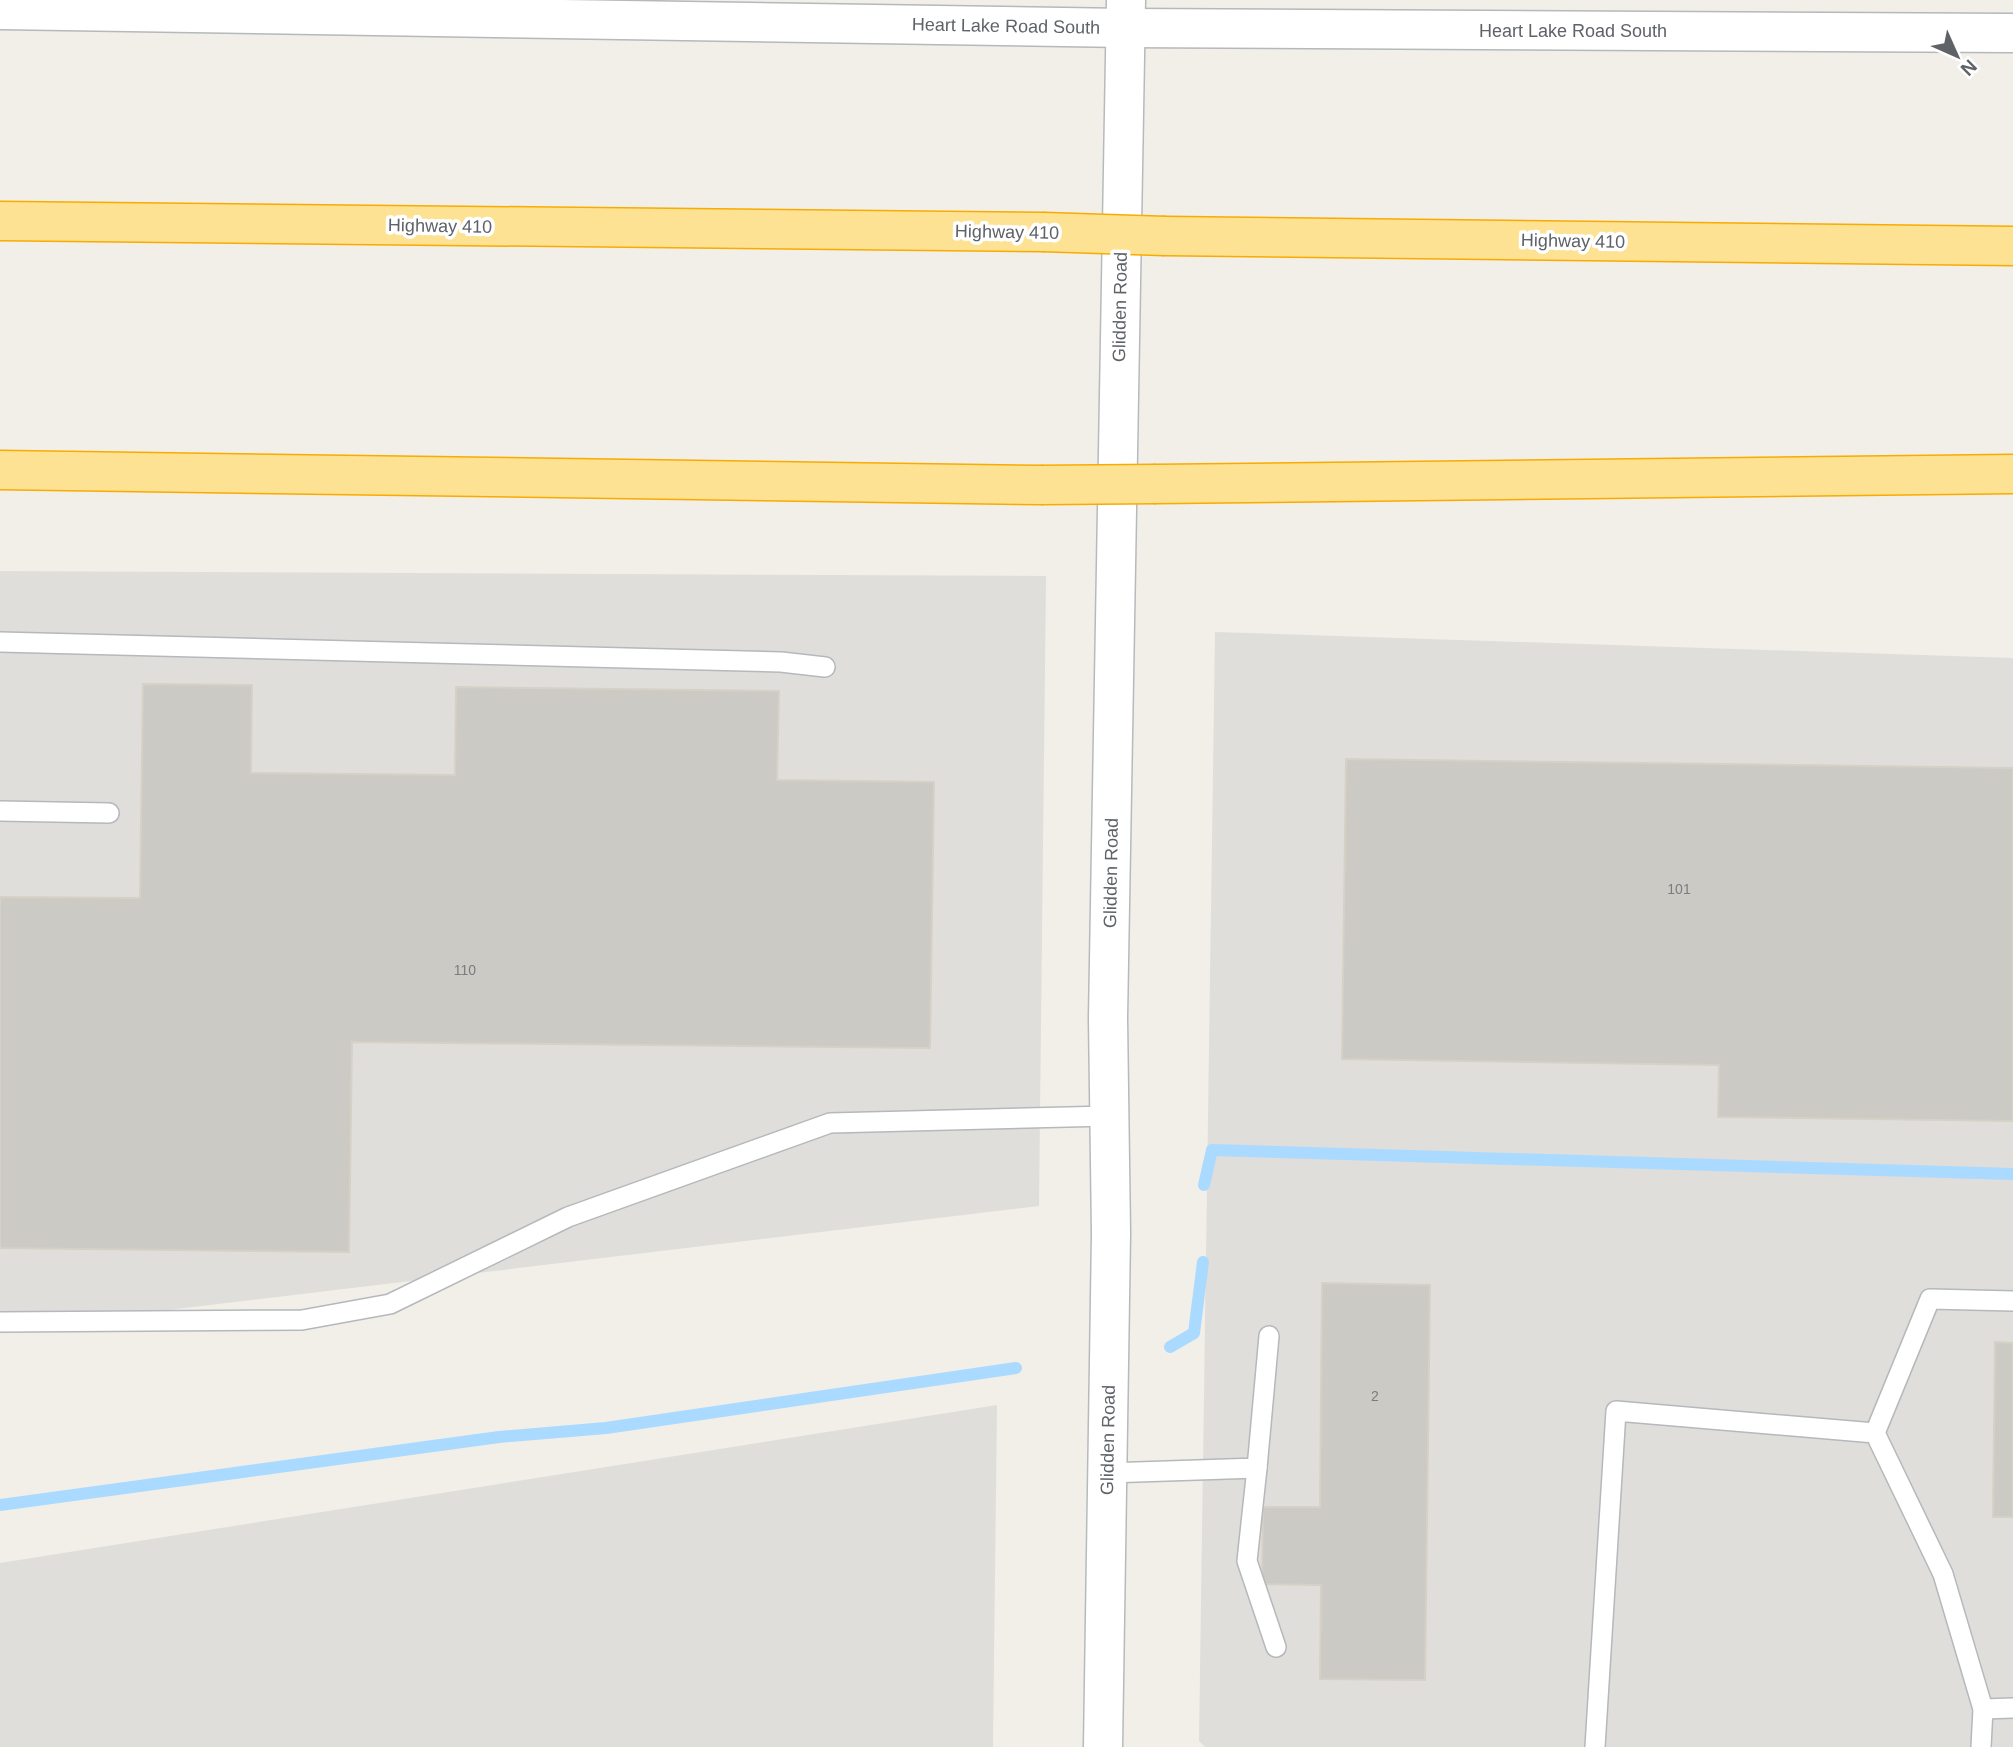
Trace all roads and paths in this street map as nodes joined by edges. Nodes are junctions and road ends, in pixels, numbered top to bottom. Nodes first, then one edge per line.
1 (0, 10) edge
2 (1125, 14) edge
3 (2013, 33) edge
4 (0, 221) edge
5 (2013, 246) edge
6 (0, 470) edge
7 (2013, 474) edge
8 (0, 642) edge
9 (825, 667) dead end
10 (0, 811) edge
11 (109, 813) dead end
12 (1109, 1116) junction
13 (2013, 1301) edge
14 (0, 1322) edge
15 (1269, 1336) dead end
16 (1875, 1433) junction
17 (1257, 1468) junction
18 (1107, 1473) junction
19 (1276, 1647) dead end
20 (1983, 1709) junction
21 (2013, 1709) edge
22 (1103, 1747) edge
23 (1595, 1747) edge
24 (1981, 1747) edge

1 - 2 street, Heart Lake Road South
2 - 3 street, Heart Lake Road South
2 - 12 street, Glidden Road
4 - 5 highway, Highway 410, bridge
6 - 7 highway, bridge
8 - 9 lane
10 - 11 lane
12 - 14 lane
12 - 18 street, Glidden Road
13 - 16 lane
15 - 17 lane
16 - 20 lane
16 - 23 lane
17 - 18 lane
17 - 19 lane
18 - 22 street, Glidden Road
20 - 21 lane
20 - 24 lane

